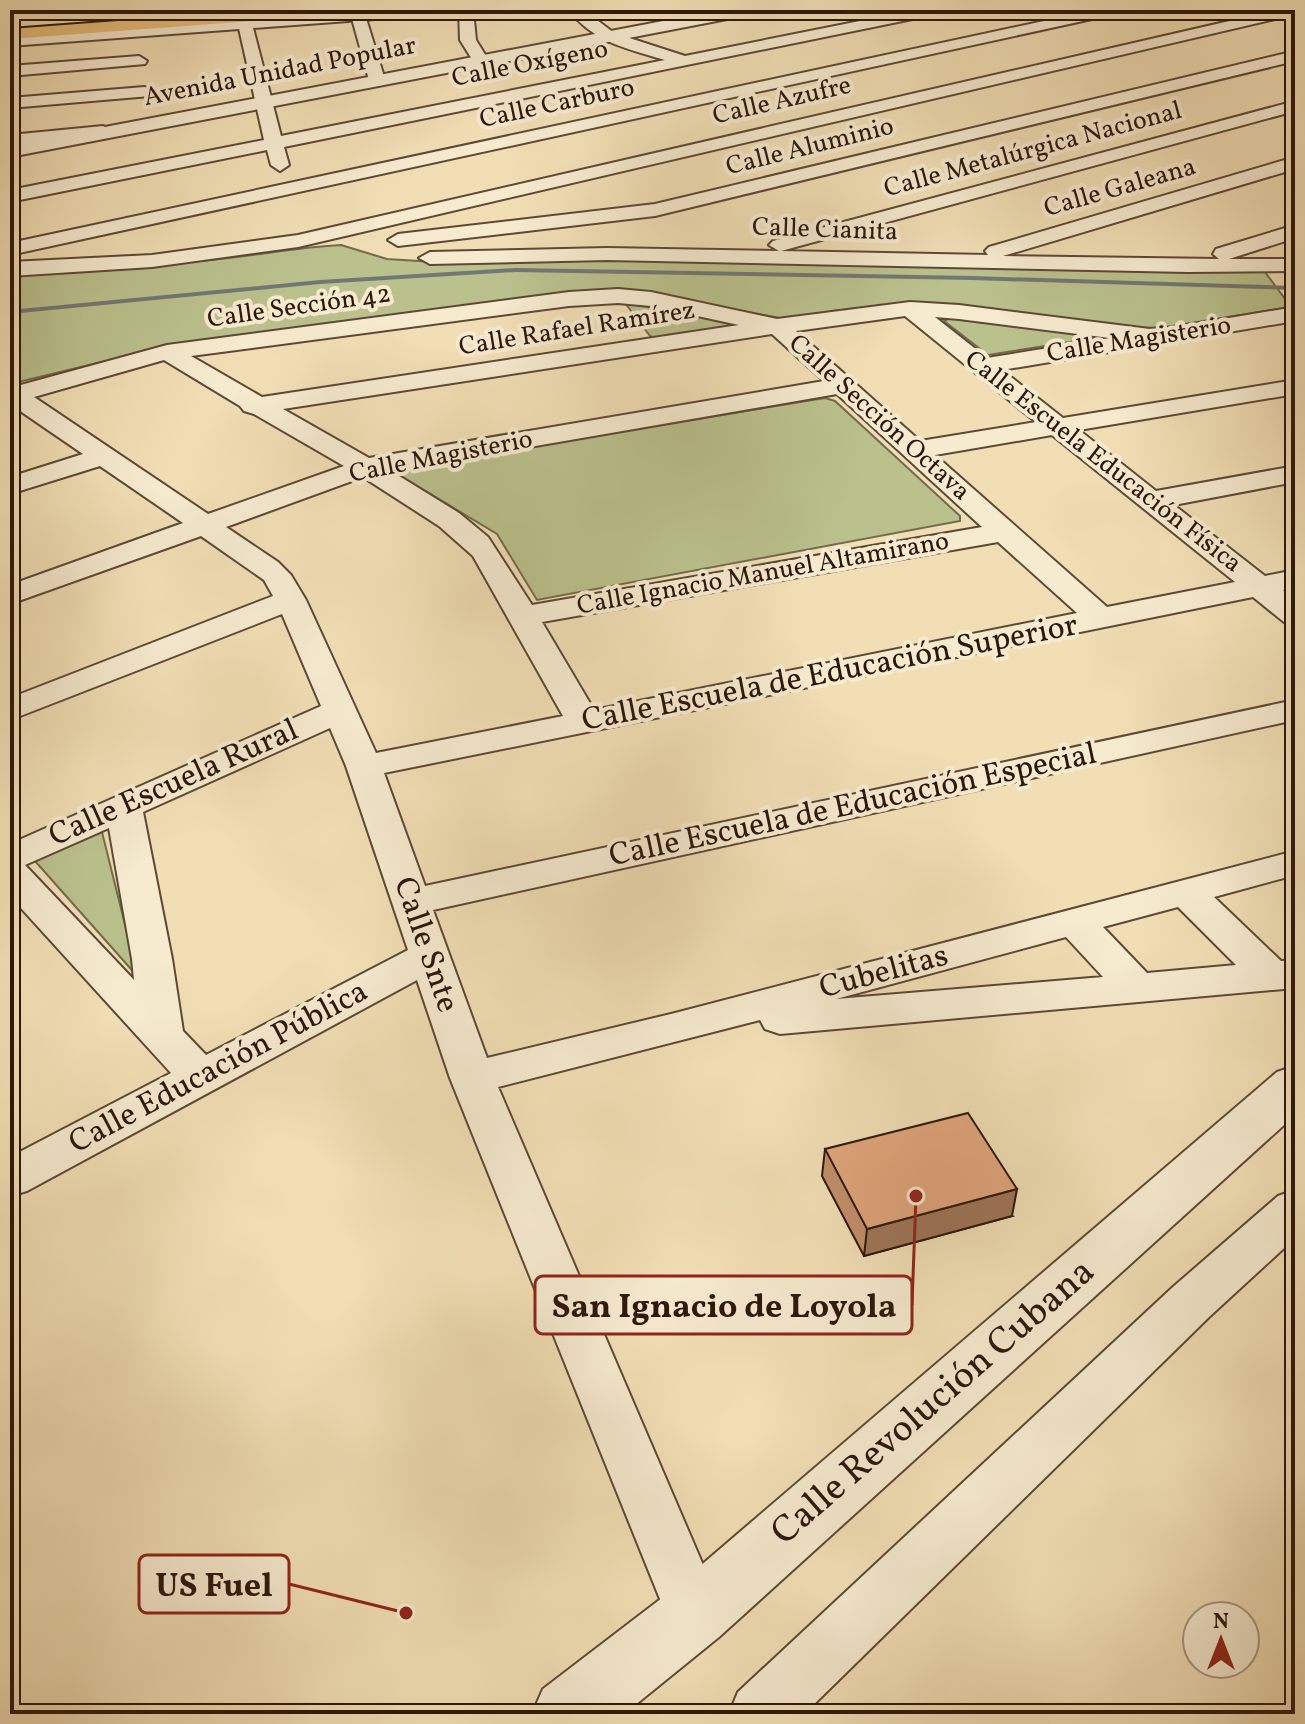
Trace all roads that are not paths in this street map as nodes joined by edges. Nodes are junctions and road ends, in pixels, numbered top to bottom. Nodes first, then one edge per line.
1 (99, 10) edge
2 (217, 10) edge
3 (335, 10) edge
4 (429, 10) edge
5 (466, 10) edge
6 (576, 10) edge
7 (748, 10) edge
8 (937, 10) edge
9 (1050, 10) edge
10 (1115, 10) edge
11 (276, 14) junction
12 (358, 15) junction
13 (1280, 15) edge
14 (10, 16) edge
15 (679, 16) edge
16 (1075, 19) junction
17 (10, 24) edge
18 (245, 24) junction
19 (132, 32) junction
20 (10, 34) edge
21 (105, 34) junction
22 (608, 36) junction
23 (10, 41) edge
24 (1141, 45) junction
25 (1295, 56) edge
26 (684, 60) junction
27 (139, 61) junction
28 (481, 61) junction
29 (10, 71) edge
30 (1213, 74) junction
31 (377, 80) junction
32 (1241, 84) dead end
33 (764, 86) junction
34 (144, 92) junction
35 (792, 95) dead end
36 (1268, 95) dead end
37 (262, 102) junction
38 (10, 103) edge
39 (820, 104) dead end
40 (1295, 105) edge
41 (849, 112) junction
42 (151, 122) junction
43 (878, 122) dead end
44 (103, 131) junction
45 (907, 132) dead end
46 (10, 140) edge
47 (274, 142) junction
48 (936, 142) junction
49 (10, 151) edge
50 (966, 151) dead end
51 (1295, 163) edge
52 (1011, 165) dead end
53 (1041, 174) junction
54 (287, 195) junction
55 (10, 196) edge
56 (1295, 231) edge
57 (333, 234) junction
58 (366, 248) junction
59 (10, 249) edge
60 (739, 256) junction
61 (959, 262) junction
62 (1295, 265) edge
63 (1188, 266) junction
64 (10, 269) edge
65 (595, 296) junction
66 (910, 309) junction
67 (1292, 316) edge
68 (777, 326) junction
69 (1160, 337) junction
70 (648, 347) junction
71 (167, 352) junction
72 (983, 366) junction
73 (840, 386) junction
74 (1295, 387) edge
75 (11, 394) edge
76 (253, 406) junction
77 (1063, 428) junction
78 (914, 450) junction
79 (105, 456) junction
80 (366, 467) junction
81 (1295, 474) edge
82 (10, 486) edge
83 (1153, 500) junction
84 (207, 525) junction
85 (1004, 532) junction
86 (1295, 579) edge
87 (1260, 586) junction
88 (10, 595) edge
89 (291, 600) junction
90 (1295, 615) edge
91 (521, 616) junction
92 (1101, 619) junction
93 (10, 710) edge
94 (1295, 710) edge
95 (339, 711) junction
96 (585, 724) junction
97 (364, 766) junction
98 (123, 805) junction
99 (10, 858) edge
100 (1295, 863) edge
101 (10, 872) edge
102 (1186, 892) junction
103 (411, 902) junction
104 (1075, 922) junction
105 (428, 957) junction
106 (1282, 974) edge
107 (1136, 987) junction
108 (675, 1028) junction
109 (162, 1037) junction
110 (200, 1077) junction
111 (472, 1078) junction
112 (1295, 1085) edge
113 (10, 1178) edge
114 (1295, 1209) edge
115 (695, 1614) junction
116 (568, 1714) edge
117 (760, 1714) edge

1 - 14 street
2 - 17 main road
3 - 11 main road
4 - 12 street
5 - 28 street
6 - 22 street
7 - 15 street, Avenida Unidad Popular
8 - 26 street, Calle Oxígeno
9 - 16 street
10 - 16 street, Calle Carburo
11 - 20 main road
11 - 21 main road
12 - 18 street
12 - 31 street
13 - 24 street, Calle Azufre
15 - 22 street, Avenida Unidad Popular
16 - 24 street
16 - 33 street, Calle Carburo
18 - 19 street
18 - 37 street
19 - 21 street
19 - 27 street
21 - 23 street
22 - 26 street
22 - 28 street, Avenida Unidad Popular
24 - 30 street
24 - 41 street, Calle Azufre
25 - 30 street, Calle Aluminio
26 - 33 street
26 - 47 street, Calle Oxígeno
27 - 29 street
27 - 34 street
28 - 31 street, Avenida Unidad Popular
30 - 32 street
30 - 48 street, Calle Aluminio
31 - 37 street, Avenida Unidad Popular
33 - 35 street
33 - 54 street, Calle Carburo
34 - 38 street
34 - 42 street
36 - 40 street
37 - 42 street, Avenida Unidad Popular
37 - 47 street
39 - 41 street
40 - 53 street, Calle Metalúrgica Nacional
41 - 43 street
41 - 57 street, Calle Azufre
42 - 44 street, Avenida Unidad Popular
44 - 46 street
44 - 49 street, Avenida Unidad Popular
45 - 48 street
47 - 54 street
47 - 55 street, Calle Oxígeno
48 - 50 street
48 - 58 street, Calle Aluminio
51 - 61 street, Calle Galeana
52 - 53 street
53 - 60 street, Calle Metalúrgica Nacional
54 - 59 street, Calle Carburo
56 - 63 street
57 - 58 street
57 - 64 street, Calle Azufre
58 - 60 street, Calle Cianita
60 - 61 street, Calle Cianita
61 - 63 street, Calle Cianita
62 - 63 street, Calle Cianita
65 - 68 street, Calle Sección Octava
65 - 70 street
65 - 71 street, Calle Sección 42
66 - 68 street, Calle Rafael Ramírez
66 - 69 street, Calle Rafael Ramírez
66 - 72 street, Calle Escuela Educación Física
67 - 69 street, Calle Magisterio
68 - 70 street, Calle Rafael Ramírez
68 - 73 street, Calle Sección Octava
69 - 72 street, Calle Magisterio
70 - 76 street, Calle Rafael Ramírez
71 - 75 street, Calle Sección 42
71 - 76 street
72 - 77 street, Calle Escuela Educación Física
73 - 78 street, Calle Sección Octava
73 - 80 street, Calle Magisterio
74 - 77 street
75 - 79 street, Calle Snte
76 - 80 street
77 - 78 street
77 - 83 street, Calle Escuela Educación Física
78 - 85 street, Calle Sección Octava
79 - 82 street
79 - 84 street, Calle Snte
80 - 84 street, Calle Magisterio
80 - 91 street
81 - 83 street
83 - 87 street, Calle Escuela Educación Física
84 - 88 street, Calle Magisterio
84 - 89 street, Calle Snte
85 - 91 street, Calle Ignacio Manuel Altamirano
85 - 92 street, Calle Sección Octava
86 - 87 street, Calle Escuela de Educación Superior
87 - 90 street, Calle Escuela Educación Física
87 - 92 street, Calle Escuela de Educación Superior
89 - 93 street
89 - 95 street, Calle Snte
91 - 96 street
92 - 96 street, Calle Escuela de Educación Superior
94 - 103 street, Calle Escuela de Educación Especial
95 - 97 street, Calle Snte
95 - 98 street, Calle Escuela Rural
96 - 97 street, Calle Escuela de Educación Superior
97 - 103 street, Calle Snte
98 - 99 street, Calle Escuela Rural
98 - 109 street
100 - 102 street, Cubelitas
101 - 109 street
102 - 104 street, Cubelitas
102 - 106 street
103 - 105 street, Calle Snte
104 - 107 street
104 - 108 street, Cubelitas
105 - 110 street, Calle Educación Pública
105 - 111 street, Calle Snte
106 - 107 street
107 - 108 street
108 - 111 street, Cubelitas
109 - 110 street
110 - 113 street, Calle Educación Pública
111 - 115 street, Calle Snte
112 - 115 street, Calle Revolución Cubana
114 - 117 street
115 - 116 street, Calle Revolución Cubana

